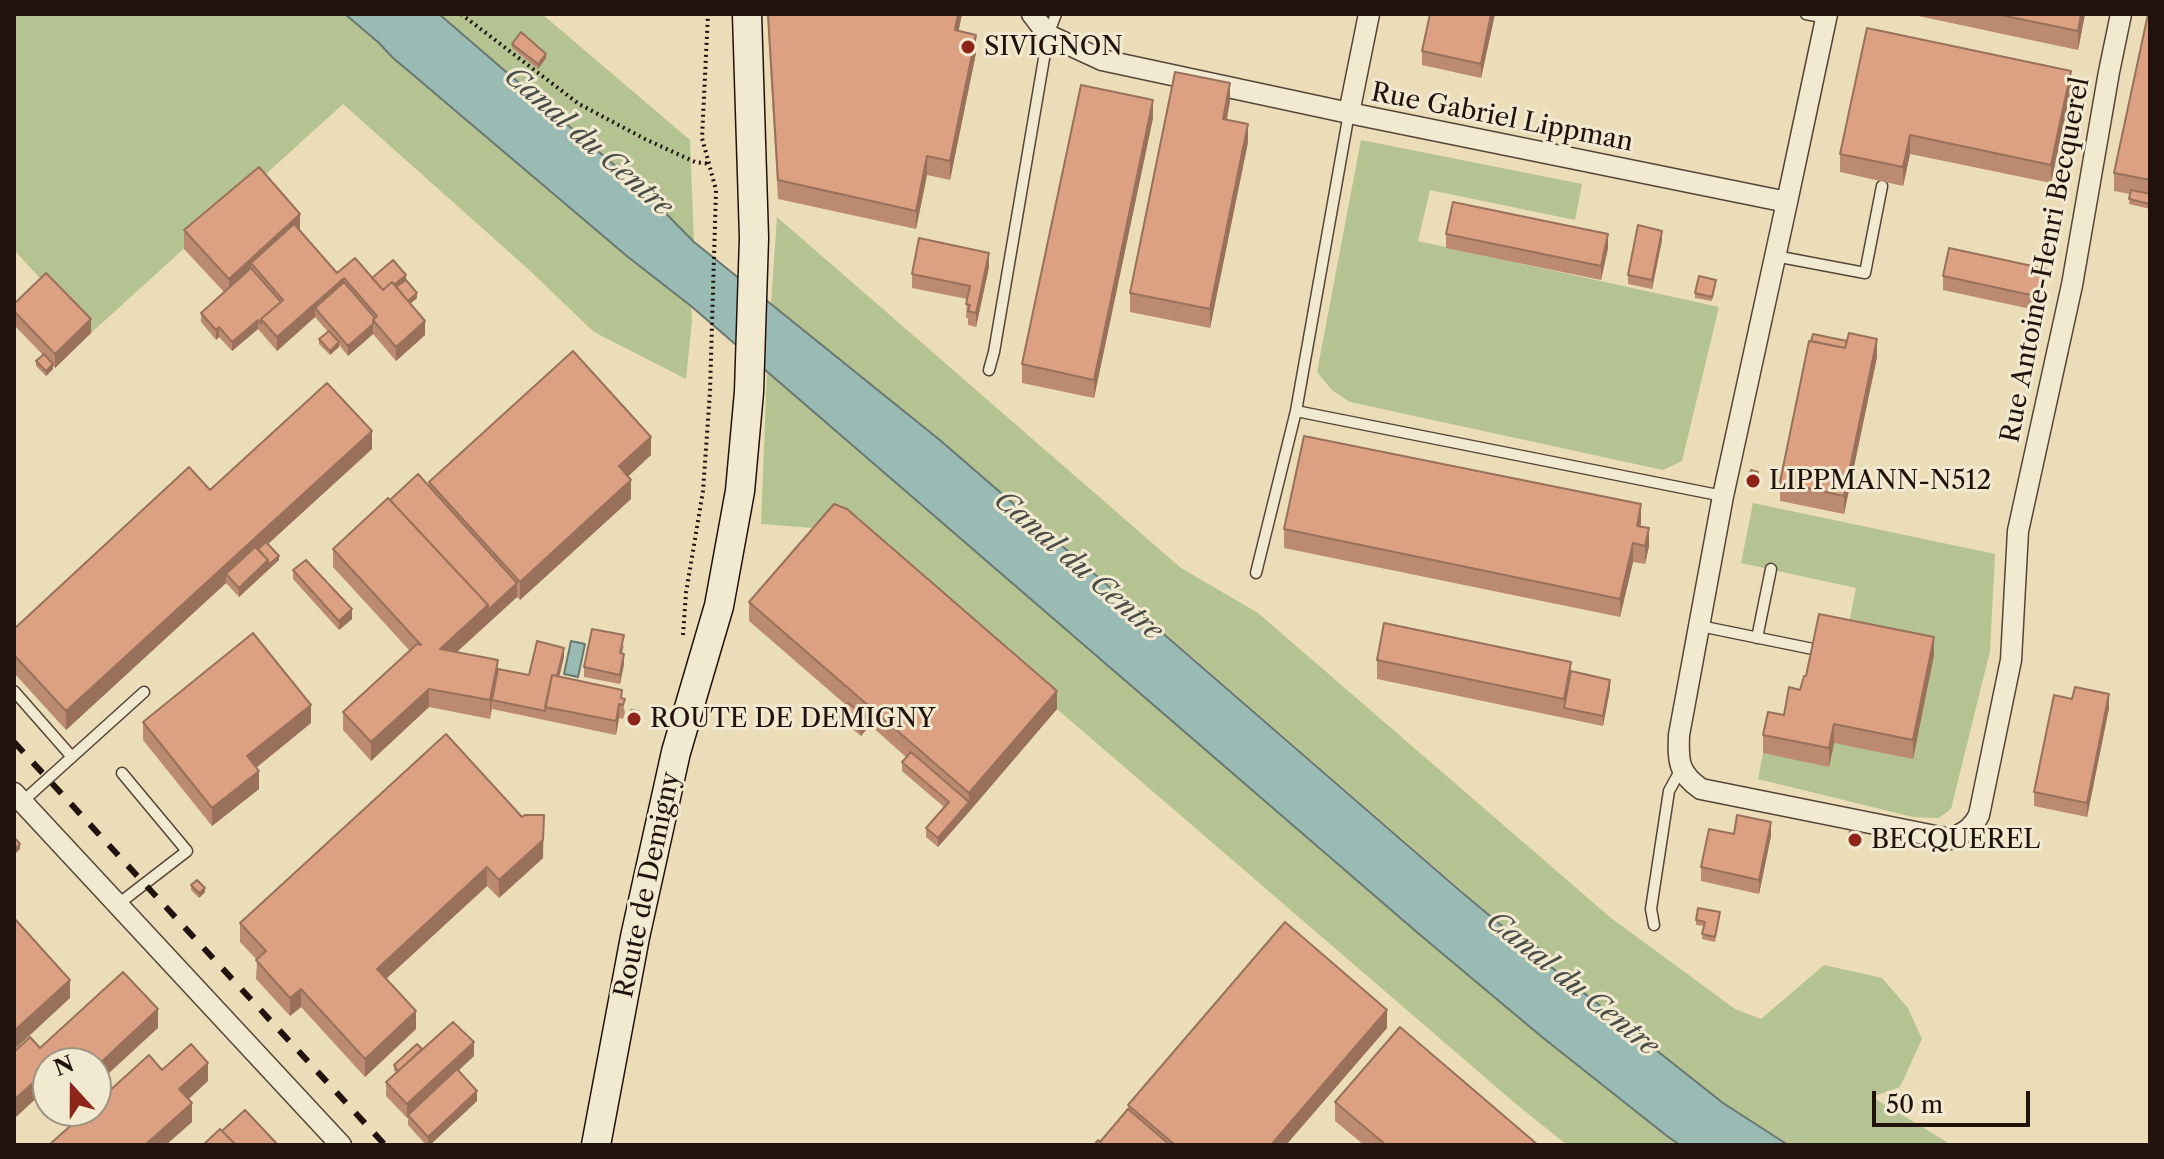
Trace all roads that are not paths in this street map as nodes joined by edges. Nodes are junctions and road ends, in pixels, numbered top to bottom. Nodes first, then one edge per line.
1 (747, 14) edge
2 (1032, 14) edge
3 (1056, 14) edge
4 (1369, 14) edge
5 (2121, 14) edge
6 (1820, 15) edge
7 (1048, 35) junction
8 (1349, 113) junction
9 (1882, 186) edge
10 (1787, 202) junction
11 (1775, 256) junction
12 (989, 370) dead end
13 (1296, 411) junction
14 (1723, 496) junction
15 (1771, 569) dead end
16 (1256, 573) dead end
17 (1700, 626) junction
18 (1757, 638) junction
19 (1813, 649) edge
20 (14, 691) edge
21 (144, 692) dead end
22 (72, 757) junction
23 (1681, 769) junction
24 (122, 773) dead end
25 (18, 798) edge
26 (117, 905) junction
27 (1654, 925) dead end
28 (341, 1145) edge
29 (596, 1145) edge

1 - 29 main road, Route de Demigny
2 - 7 street, Rue Gabriel Lippman
3 - 7 lane
4 - 8 street
5 - 23 street, Rue Antoine-Henri Becquerel
6 - 10 street
7 - 8 street, Rue Gabriel Lippman
7 - 12 lane
8 - 10 street, Rue Gabriel Lippman
8 - 13 lane
9 - 11 lane
10 - 11 street
11 - 14 street
13 - 14 lane
13 - 16 lane
14 - 17 street
15 - 18 lane
17 - 18 lane
17 - 23 street
18 - 19 lane
20 - 22 lane
21 - 22 lane
22 - 25 lane
23 - 27 lane
24 - 26 lane
25 - 26 street
26 - 28 street

